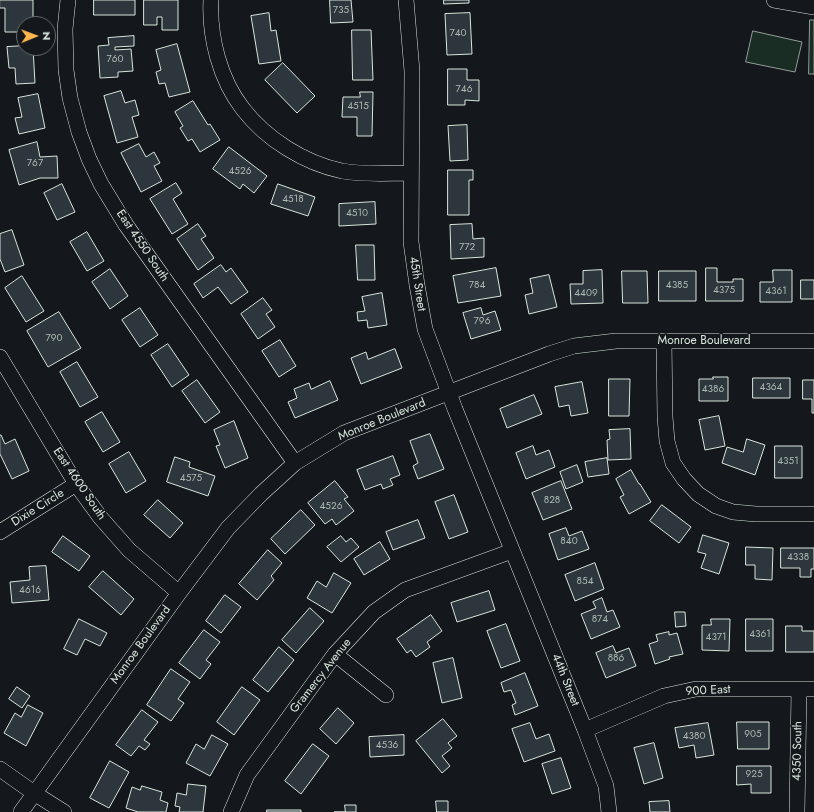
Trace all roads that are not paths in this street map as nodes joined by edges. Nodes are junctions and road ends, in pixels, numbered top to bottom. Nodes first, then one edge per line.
1 (68, 0) edge
2 (211, 0) edge
3 (406, 0) edge
4 (774, 0) edge
5 (814, 7) edge
6 (412, 173) junction
7 (814, 341) edge
8 (664, 342) junction
9 (0, 357) edge
10 (449, 393) junction
11 (295, 463) junction
12 (76, 484) junction
13 (814, 514) edge
14 (0, 532) edge
15 (512, 551) junction
16 (179, 593) junction
17 (335, 654) junction
18 (807, 689) edge
19 (386, 695) dead end
20 (585, 730) junction
21 (0, 769) edge
22 (34, 793) junction
23 (21, 812) edge
24 (64, 812) edge
25 (231, 812) edge
26 (609, 812) edge
27 (797, 812) edge

1 - 11 street, East 4550 South
2 - 6 street
3 - 6 street, 45th Street
4 - 5 street
6 - 10 street, 45th Street
7 - 8 street, Monroe Boulevard
8 - 10 street, Monroe Boulevard
8 - 13 street
9 - 12 street, East 4600 South
10 - 11 street, Monroe Boulevard
10 - 15 street, 45th Street
11 - 16 street, Monroe Boulevard
12 - 14 street, Dixie Circle
12 - 16 street, East 4600 South
15 - 17 street, Gramercy Avenue
15 - 20 street, 44th Street
16 - 22 street, Monroe Boulevard
17 - 19 street
17 - 25 street, Gramercy Avenue
18 - 20 street, 900 East
18 - 27 street, 4350 South
20 - 26 street, 44th Street
21 - 22 street
22 - 23 street, Monroe Boulevard
22 - 24 street

